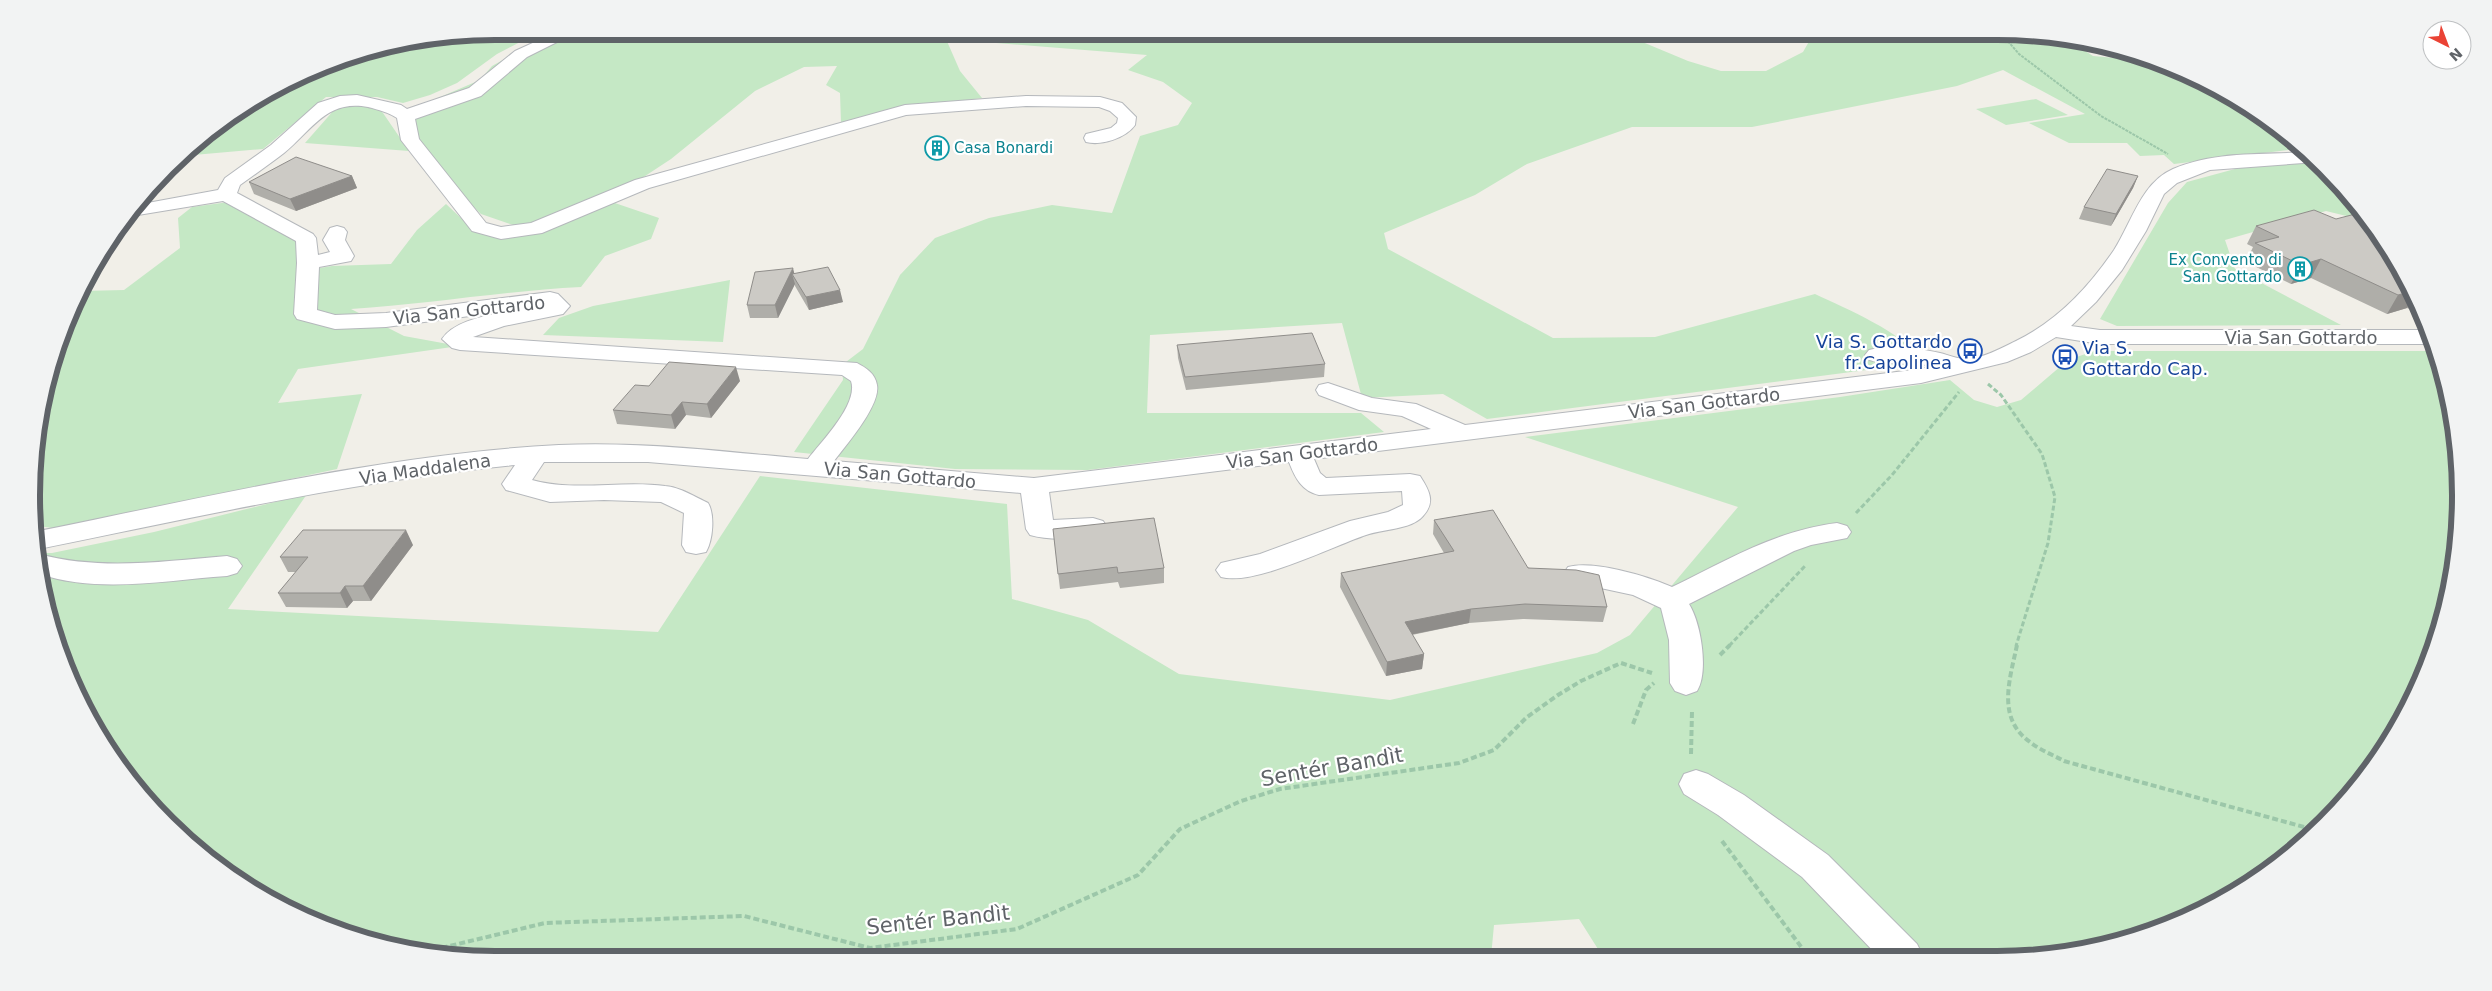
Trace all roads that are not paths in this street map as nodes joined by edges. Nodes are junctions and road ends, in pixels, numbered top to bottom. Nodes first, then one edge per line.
1 (531, 40) edge
2 (549, 40) edge
3 (400, 112) junction
4 (1093, 138) dead end
5 (2301, 157) edge
6 (226, 195) junction
7 (140, 210) edge
8 (337, 232) dead end
9 (308, 263) junction
10 (2053, 330) junction
11 (2423, 337) edge
12 (1877, 355) dead end
13 (1967, 366) junction
14 (1328, 390) dead end
15 (1463, 433) junction
16 (1298, 454) junction
17 (534, 455) junction
18 (815, 468) junction
19 (1034, 486) junction
20 (1093, 527) edge
21 (1838, 532) road end
22 (42, 539) edge
23 (696, 545) dead end
24 (227, 566) dead end
25 (46, 567) edge
26 (1231, 570) dead end
27 (1578, 574) edge
28 (1671, 600) junction
29 (1686, 683) dead end
30 (1696, 784) dead end
31 (1898, 951) edge

1 - 3 street
2 - 3 street
3 - 4 street
3 - 6 street
5 - 10 street, Via San Gottardo
6 - 7 street
6 - 9 street, Via San Gottardo
8 - 9 street
9 - 18 street, Via San Gottardo
10 - 11 street, Via San Gottardo
10 - 13 street, Via San Gottardo
12 - 13 street
13 - 15 street, Via San Gottardo
14 - 15 street
15 - 16 street, Via San Gottardo
16 - 19 street, Via San Gottardo
16 - 26 street
17 - 18 street, Via Maddalena
17 - 22 street, Via Maddalena
17 - 23 street
18 - 19 street, Via San Gottardo
19 - 20 street
21 - 28 street
24 - 25 street
27 - 28 street
28 - 29 street
30 - 31 street

